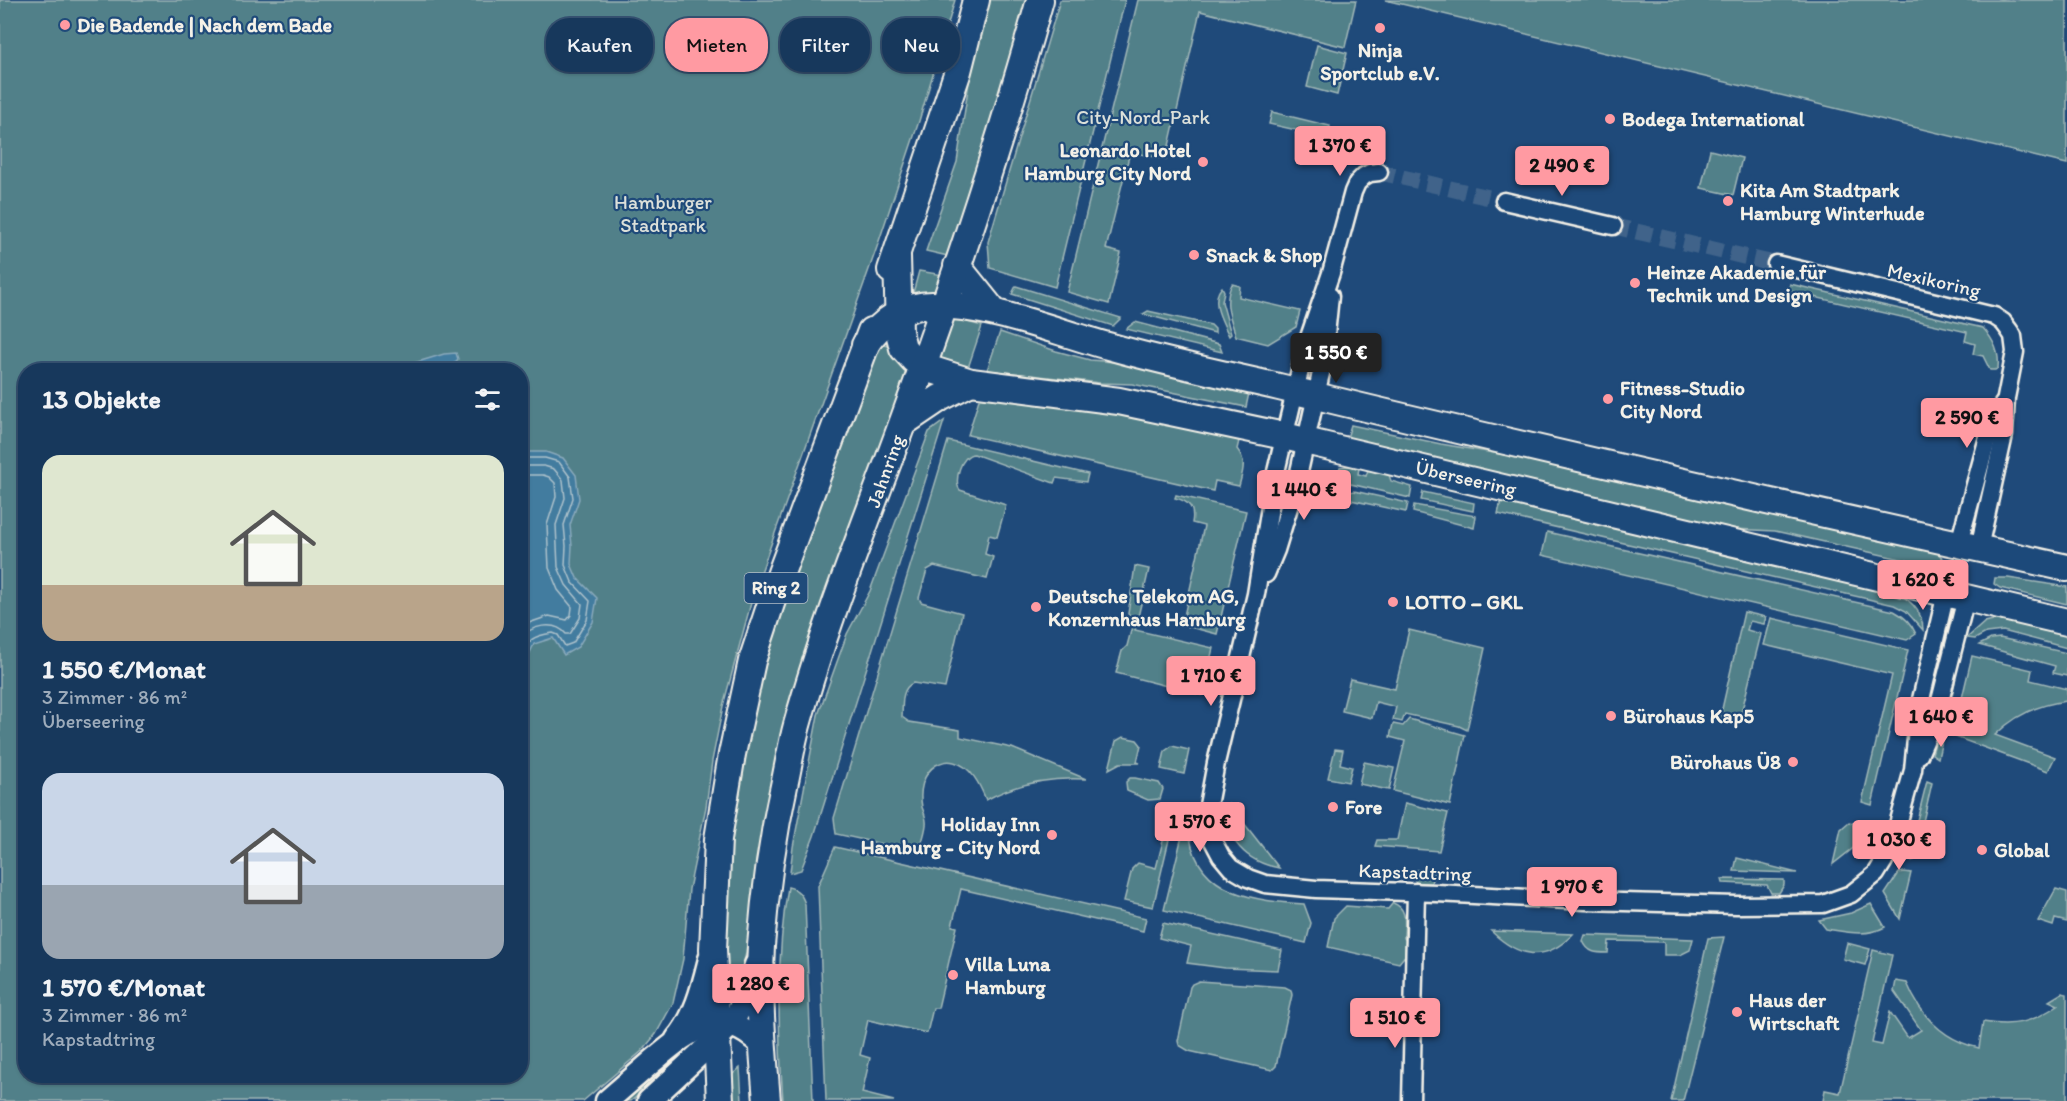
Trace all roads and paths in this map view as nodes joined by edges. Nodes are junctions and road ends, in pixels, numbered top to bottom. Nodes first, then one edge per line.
1 (976, 0) edge
2 (1040, 0) edge
3 (1379, 172) dead end
4 (1504, 201) tunnel mouth
5 (1612, 226) tunnel mouth
6 (897, 256) junction
7 (1776, 264) tunnel mouth
8 (957, 266) junction
9 (944, 305) junction
10 (898, 312) junction
11 (994, 312) junction
12 (865, 345) junction
13 (923, 367) junction
14 (971, 382) junction
15 (1305, 394) junction
16 (903, 423) junction
17 (1295, 438) junction
18 (1969, 546) junction
19 (2067, 568) edge
20 (1956, 596) junction
21 (2067, 622) edge
22 (1416, 892) junction
23 (712, 949) junction
24 (761, 949) junction
25 (721, 1030) junction
26 (762, 1045) junction
27 (670, 1047) junction
28 (607, 1101) edge
29 (649, 1101) edge
30 (720, 1101) edge
31 (767, 1101) edge
32 (1411, 1101) edge

1 - 6 main road, Ring 2
2 - 8 main road, Jahnring / Ring 2
3 - 15 street
4 - 5 street
6 - 10 main road, Überseering
6 - 12 main road, Ring 2
7 - 18 street, Mexikoring
8 - 9 main road, Jahnring / Ring 2
8 - 11 main road
9 - 10 main road
9 - 11 main road
9 - 13 main road, Jahnring / Ring 2
10 - 12 main road
10 - 13 main road, Überseering
11 - 15 main road
12 - 23 main road, Ring 2
13 - 14 main road, Überseering
13 - 16 main road, Jahnring / Ring 2
14 - 16 main road
14 - 17 main road, Überseering
15 - 17 street, Kapstadtring
15 - 18 main road
16 - 24 main road, Jahnring / Ring 2
17 - 20 main road, Überseering
17 - 22 street, Kapstadtring
18 - 19 main road
20 - 21 main road, Überseering
20 - 22 street, Kapstadtring
22 - 32 street
23 - 25 main road, Ring 2
23 - 27 main road
24 - 25 main road
24 - 26 main road, Ring 2
25 - 26 main road
25 - 27 main road
25 - 29 main road
25 - 30 main road, Ring 2
26 - 31 main road, Ring 2
27 - 28 main road

